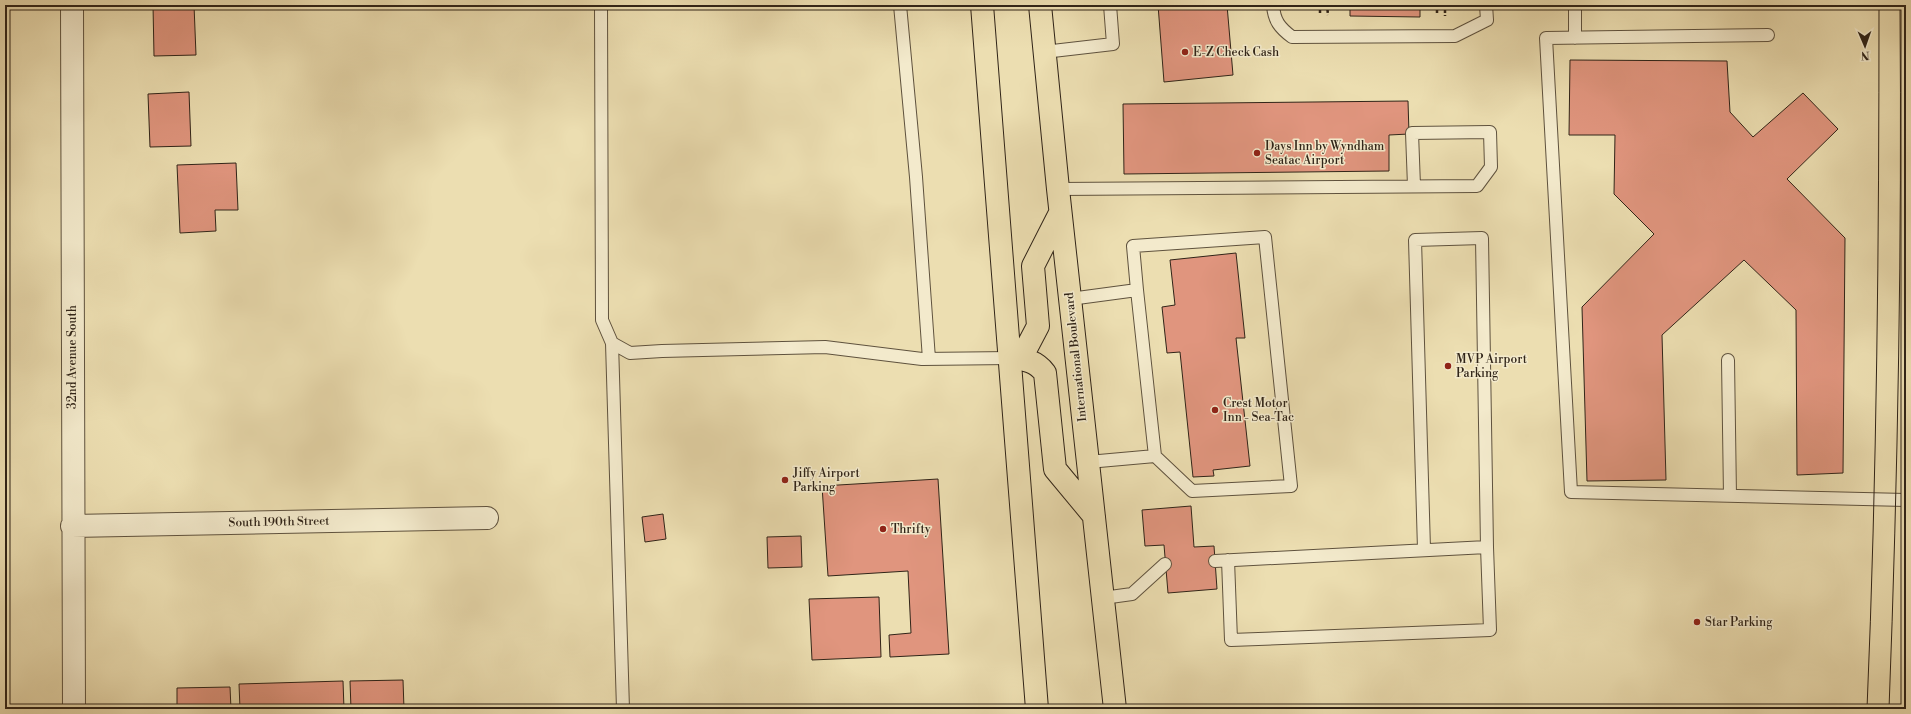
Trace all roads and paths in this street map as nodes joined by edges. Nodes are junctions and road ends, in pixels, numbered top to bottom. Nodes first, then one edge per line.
1 (72, 5) edge
2 (601, 5) edge
3 (900, 5) edge
4 (982, 5) edge
5 (1040, 5) edge
6 (1110, 5) edge
7 (1273, 5) edge
8 (1486, 5) edge
9 (1575, 5) edge
10 (1768, 35) dead end
11 (1575, 38) junction
12 (1044, 52) junction
13 (1414, 186) junction
14 (1058, 189) junction
15 (1060, 213) junction
16 (1137, 290) junction
17 (1070, 299) junction
18 (612, 343) junction
19 (1010, 358) junction
20 (930, 359) junction
21 (1728, 360) dead end
22 (1155, 456) junction
23 (1088, 462) junction
24 (1730, 496) junction
25 (1906, 500) edge
26 (1094, 516) junction
27 (487, 518) dead end
28 (72, 526) junction
29 (1487, 547) junction
30 (1424, 549) junction
31 (1228, 560) junction
32 (1215, 561) dead end
33 (1165, 564) dead end
34 (1103, 598) junction
35 (74, 709) edge
36 (623, 709) edge
37 (1037, 709) edge
38 (1115, 709) edge

1 - 28 street, 32nd Avenue South
2 - 18 lane
3 - 20 lane
4 - 19 main road
5 - 12 main road, International Boulevard
6 - 12 lane
7 - 8 lane
9 - 11 lane
10 - 11 lane
11 - 24 lane
12 - 14 main road, International Boulevard
13 - 13 lane
13 - 14 lane
14 - 15 main road, International Boulevard
15 - 17 main road, International Boulevard
15 - 19 main road
16 - 17 lane
16 - 22 lane
16 - 22 lane
17 - 23 main road, International Boulevard
18 - 20 lane
18 - 36 lane
19 - 20 lane
19 - 26 main road
19 - 37 main road
21 - 24 lane
22 - 23 lane
23 - 26 main road, International Boulevard
24 - 25 lane
26 - 34 main road, International Boulevard
27 - 28 street, South 190th Street
28 - 35 street, 32nd Avenue South
29 - 30 lane
29 - 30 lane
29 - 31 lane
30 - 31 lane
31 - 32 lane
33 - 34 lane
34 - 38 main road, International Boulevard

